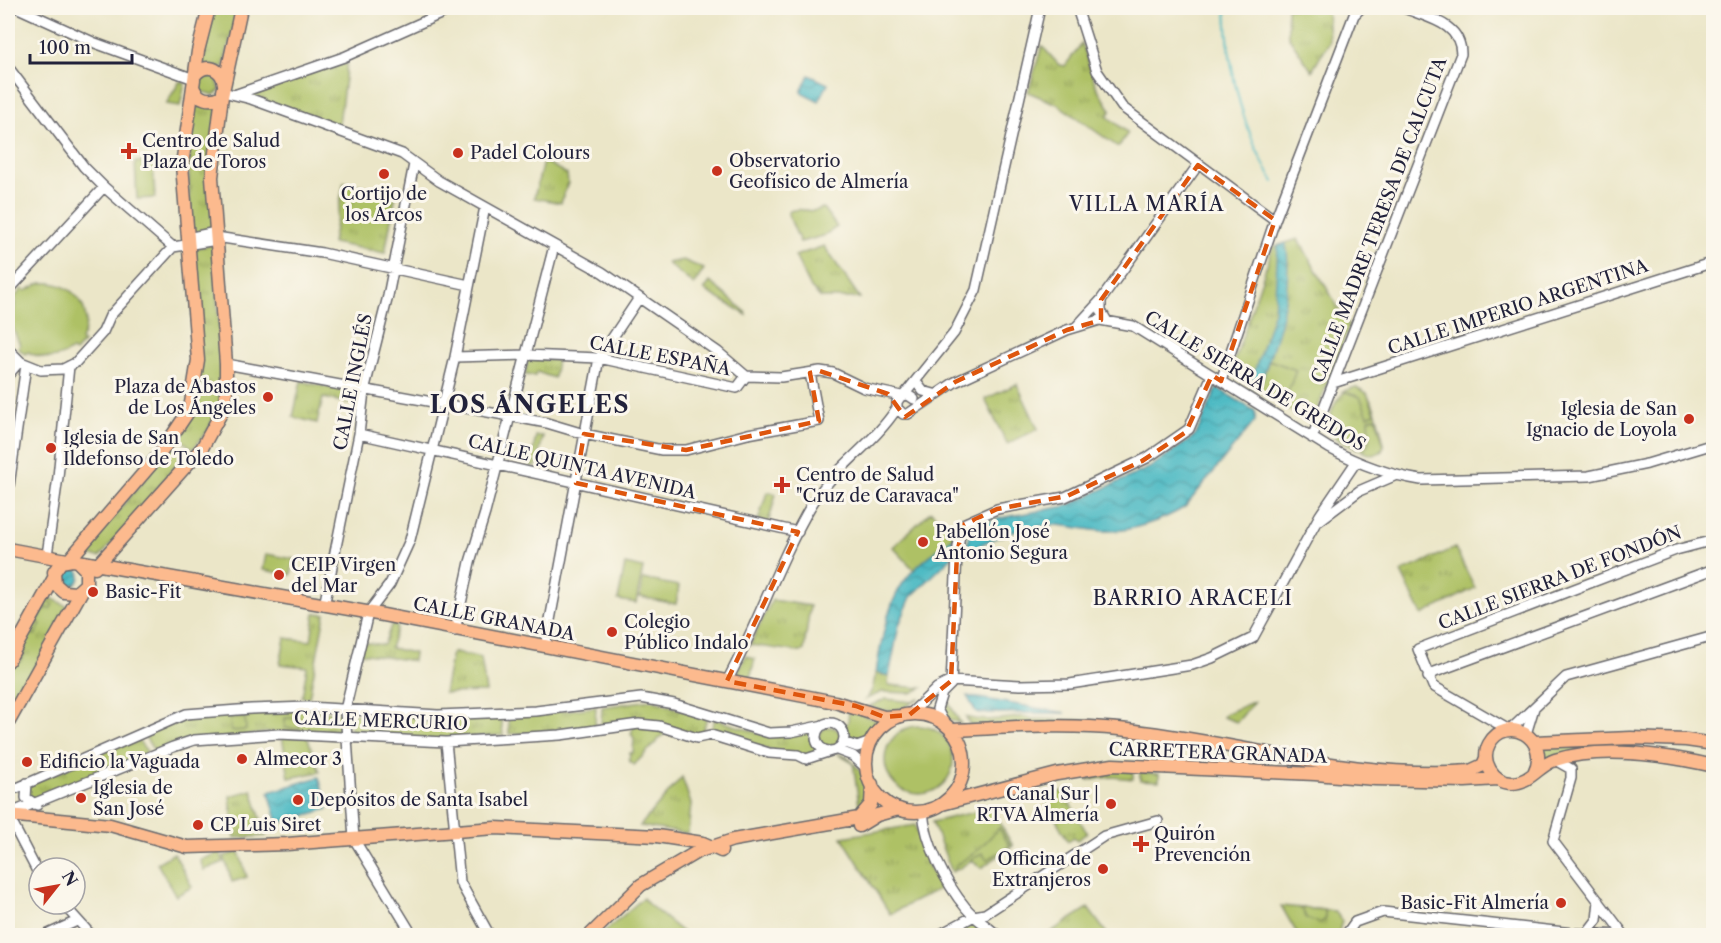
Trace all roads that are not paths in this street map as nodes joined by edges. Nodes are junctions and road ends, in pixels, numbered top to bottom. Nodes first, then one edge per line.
1 (18, 8) edge
2 (209, 8) edge
3 (240, 8) edge
4 (454, 8) edge
5 (1040, 8) edge
6 (1077, 8) edge
7 (1361, 8) edge
8 (1404, 8) edge
9 (8, 68) edge
10 (194, 80) junction
11 (223, 90) junction
12 (237, 94) junction
13 (414, 164) junction
14 (1198, 165) junction
15 (104, 187) junction
16 (485, 207) junction
17 (1275, 220) junction
18 (216, 236) junction
19 (188, 242) junction
20 (554, 246) junction
21 (173, 247) junction
22 (1713, 262) edge
23 (392, 268) junction
24 (8, 275) edge
25 (16, 282) junction
26 (469, 285) junction
27 (8, 291) edge
28 (639, 298) junction
29 (1101, 300) junction
30 (1101, 311) junction
31 (1107, 321) junction
32 (1093, 322) junction
33 (1076, 327) junction
34 (9, 354) edge
35 (526, 356) junction
36 (454, 357) junction
37 (599, 358) junction
38 (23, 363) junction
39 (226, 364) junction
40 (69, 366) junction
41 (743, 374) junction
42 (810, 374) junction
43 (8, 375) edge
44 (1212, 375) junction
45 (1221, 381) junction
46 (1333, 383) junction
47 (914, 384) junction
48 (364, 391) junction
49 (934, 394) junction
50 (444, 403) junction
51 (905, 404) junction
52 (510, 417) junction
53 (359, 434) junction
54 (584, 434) junction
55 (1312, 438) junction
56 (1713, 444) edge
57 (431, 450) junction
58 (1356, 462) junction
59 (498, 465) junction
60 (1395, 476) junction
61 (576, 483) junction
62 (8, 493) edge
63 (1315, 524) junction
64 (798, 532) junction
65 (1713, 540) edge
66 (8, 549) edge
67 (47, 555) junction
68 (71, 560) junction
69 (98, 564) junction
70 (1713, 568) edge
71 (54, 578) junction
72 (86, 583) junction
73 (324, 606) junction
74 (368, 613) junction
75 (455, 631) junction
76 (1713, 636) edge
77 (545, 647) junction
78 (8, 661) edge
79 (1428, 677) junction
80 (727, 681) junction
81 (951, 681) junction
82 (1534, 708) junction
83 (345, 710) junction
84 (905, 715) junction
85 (1490, 722) junction
86 (8, 723) edge
87 (824, 725) junction
88 (947, 727) junction
89 (1510, 730) junction
90 (345, 737) junction
91 (1494, 738) junction
92 (1530, 738) junction
93 (446, 742) junction
94 (871, 742) junction
95 (1713, 744) edge
96 (837, 748) junction
97 (1486, 758) junction
98 (1555, 760) junction
99 (1713, 766) edge
100 (867, 769) junction
101 (1534, 773) junction
102 (1498, 779) junction
103 (27, 783) junction
104 (872, 784) junction
105 (8, 788) edge
106 (942, 804) junction
107 (37, 805) junction
108 (899, 809) junction
109 (923, 811) junction
110 (8, 815) edge
111 (1158, 821) dead end
112 (454, 831) junction
113 (354, 839) junction
114 (717, 849) junction
115 (29, 856) edge
116 (1599, 902) junction
117 (73, 916) edge
118 (974, 916) junction
119 (77, 921) junction
120 (1587, 933) junction
121 (1625, 935) edge
122 (45, 936) edge
123 (92, 936) edge
124 (413, 936) edge
125 (490, 936) edge
126 (590, 936) edge
127 (597, 936) edge
128 (937, 936) edge
129 (998, 936) edge
130 (1345, 936) edge

1 - 10 street
2 - 10 main road
3 - 11 main road
4 - 12 street
5 - 47 street
6 - 14 street
7 - 17 street
8 - 46 street, CALLE MADRE TERESA DE CALCUTA
9 - 15 street
10 - 11 main road
10 - 11 main road
10 - 19 main road
11 - 12 street
11 - 18 main road
12 - 13 street
13 - 16 street
13 - 23 street, CALLE INGLÉS
14 - 17 street
14 - 29 street
15 - 21 street
15 - 25 street
16 - 20 street
16 - 26 street
17 - 45 street
18 - 19 street
18 - 23 street
18 - 39 main road
19 - 21 street
19 - 68 main road
20 - 28 street
20 - 35 street
21 - 40 street
22 - 46 street, CALLE IMPERIO ARGENTINA
23 - 26 street
23 - 48 street, CALLE INGLÉS
24 - 25 street
25 - 27 street
26 - 36 street
28 - 37 street
28 - 41 street
29 - 30 street
29 - 33 street
30 - 31 street
30 - 32 street
31 - 32 street, CALLE SIERRA DE GREDOS
31 - 44 street, CALLE SIERRA DE GREDOS
32 - 33 street, CALLE SIERRA DE GREDOS
33 - 49 street, CALLE SIERRA DE GREDOS
34 - 38 street
35 - 36 street, CALLE ESPAÑA
35 - 37 street, CALLE ESPAÑA
35 - 52 street
36 - 50 street
37 - 41 street, CALLE ESPAÑA
37 - 54 street
38 - 40 street
38 - 43 street
38 - 62 street
39 - 48 street
39 - 69 main road
40 - 67 street
41 - 42 street
42 - 51 street
42 - 54 street
44 - 45 street, CALLE SIERRA DE GREDOS
44 - 81 street
45 - 55 street, CALLE SIERRA DE GREDOS
46 - 55 street, CALLE MADRE TERESA DE CALCUTA
47 - 49 street
47 - 51 street
48 - 50 street
48 - 53 street, CALLE INGLÉS
49 - 51 street, CALLE SIERRA DE GREDOS
50 - 52 street
50 - 57 street
51 - 64 street
52 - 54 street
52 - 59 street
53 - 57 street, CALLE QUINTA AVENIDA
53 - 73 street, CALLE INGLÉS
54 - 61 street
55 - 58 street, CALLE SIERRA DE GREDOS
56 - 60 street, CALLE SIERRA DE GREDOS
57 - 59 street, CALLE QUINTA AVENIDA
57 - 74 street
58 - 60 street, CALLE SIERRA DE GREDOS
58 - 63 street
59 - 61 street, CALLE QUINTA AVENIDA
59 - 75 street
60 - 63 street
61 - 64 street, CALLE QUINTA AVENIDA
61 - 77 street
63 - 81 street
64 - 80 street
65 - 79 street, CALLE SIERRA DE FONDÓN
66 - 67 main road, CALLE GRANADA
67 - 68 main road, CALLE GRANADA
68 - 69 main road, CALLE GRANADA
68 - 71 main road
68 - 72 main road
69 - 72 main road
69 - 73 main road, CALLE GRANADA
70 - 79 street
71 - 72 main road
71 - 78 main road
72 - 86 main road
73 - 74 main road, CALLE GRANADA
74 - 75 main road, CALLE GRANADA
74 - 83 street
75 - 77 main road, CALLE GRANADA
76 - 82 street
77 - 80 main road, CALLE GRANADA
79 - 85 street
80 - 84 main road, CALLE GRANADA
81 - 84 street
81 - 88 street
82 - 89 street
82 - 92 street
83 - 87 street
83 - 90 street
83 - 103 street
84 - 88 main road
84 - 94 main road
85 - 89 street
85 - 91 street
87 - 96 street
87 - 96 street
88 - 97 main road, CARRETERA GRANADA
88 - 106 main road
89 - 91 main road
89 - 92 main road
90 - 93 street, CALLE MERCURIO
90 - 107 street, CALLE MERCURIO
90 - 113 street
91 - 97 main road
92 - 95 main road
92 - 101 main road
93 - 96 street, CALLE MERCURIO
93 - 112 street
94 - 96 street, CALLE MERCURIO
94 - 100 main road
96 - 100 street
97 - 102 main road
98 - 99 main road, CARRETERA GRANADA
98 - 101 main road, CARRETERA GRANADA
98 - 116 street
100 - 104 main road
101 - 102 main road, CARRETERA GRANADA
102 - 106 main road, CARRETERA GRANADA
103 - 105 street
103 - 107 street
104 - 108 main road
104 - 114 main road
106 - 109 main road
107 - 110 street, CALLE MERCURIO
108 - 109 main road
108 - 114 main road
109 - 118 street
110 - 113 main road
110 - 115 street
111 - 118 street
112 - 113 main road
112 - 114 main road
112 - 125 street
113 - 124 street
114 - 126 main road
114 - 127 main road
116 - 120 street
116 - 121 street
117 - 119 street
118 - 128 street
118 - 129 street
119 - 122 street
119 - 123 street
120 - 121 street
120 - 130 street

